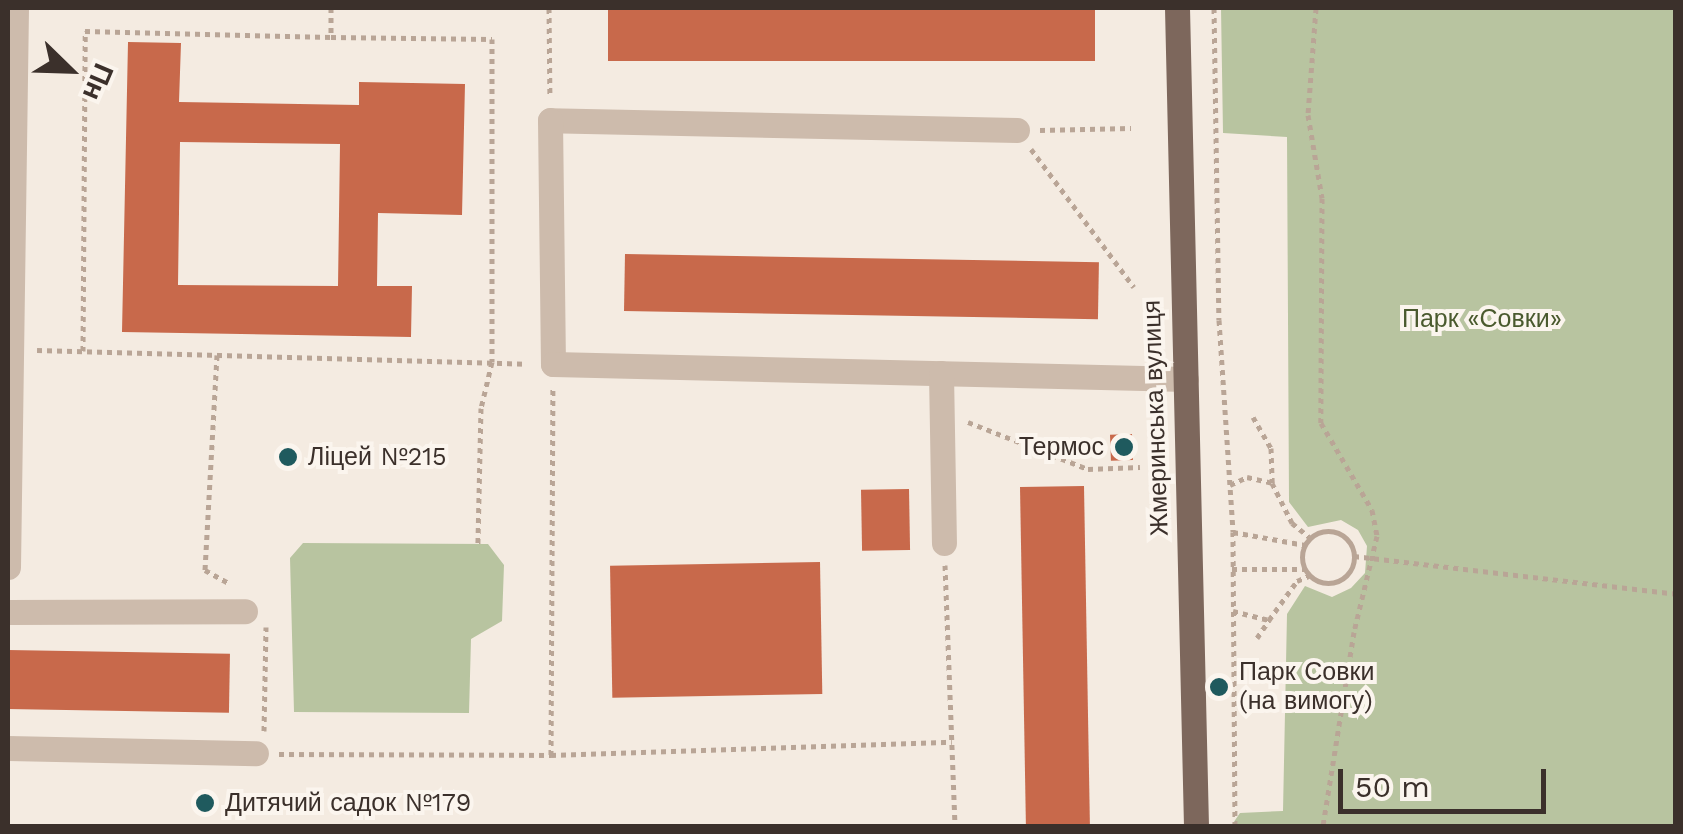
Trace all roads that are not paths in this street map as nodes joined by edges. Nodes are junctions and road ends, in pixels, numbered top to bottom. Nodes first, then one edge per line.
1 (16, 8) edge
2 (1177, 8) edge
3 (11, 98) edge
4 (1017, 130) road end
5 (9, 349) edge
6 (941, 372) junction
7 (1186, 379) junction
8 (944, 543) road end
9 (8, 566) edge
10 (249, 605) road end
11 (8, 612) edge
12 (8, 748) edge
13 (260, 754) road end
14 (1196, 826) edge

1 - 3 lane
2 - 7 main road, Жмеринська вулиця
3 - 5 lane
4 - 6 lane
5 - 9 lane
6 - 7 lane
6 - 8 lane
7 - 14 main road, Жмеринська вулиця
10 - 11 lane
12 - 13 lane

